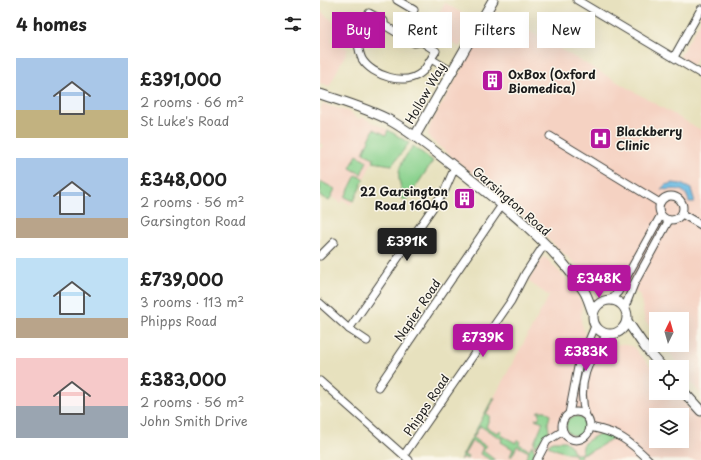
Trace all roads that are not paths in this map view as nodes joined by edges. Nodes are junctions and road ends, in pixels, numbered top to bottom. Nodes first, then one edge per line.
1 (397, 0) edge
2 (493, 0) edge
3 (577, 0) edge
4 (701, 9) edge
5 (414, 10) dead end
6 (674, 57) junction
7 (431, 59) junction
8 (451, 72) junction
9 (701, 74) edge
10 (321, 96) edge
11 (414, 136) junction
12 (550, 136) dead end
13 (455, 167) junction
14 (660, 202) junction
15 (502, 205) junction
16 (682, 214) junction
17 (660, 215) junction
18 (669, 220) junction
19 (701, 225) edge
20 (334, 242) dead end
21 (544, 245) junction
22 (320, 256) edge
23 (585, 293) junction
24 (610, 300) junction
25 (320, 303) edge
26 (600, 303) junction
27 (625, 307) junction
28 (593, 313) junction
29 (627, 321) junction
30 (595, 326) junction
31 (349, 329) junction
32 (613, 334) junction
33 (367, 341) dead end
34 (645, 347) junction
35 (656, 360) edge
36 (320, 381) edge
37 (378, 387) dead end
38 (689, 398) edge
39 (701, 411) edge
40 (569, 414) junction
41 (586, 416) junction
42 (590, 427) junction
43 (563, 431) junction
44 (406, 458) edge
45 (537, 460) edge
46 (649, 460) edge

1 - 5 street
2 - 8 main road, Hollow Way
3 - 6 street
4 - 6 street
6 - 9 street
7 - 7 street
7 - 8 street
8 - 11 main road, Hollow Way
10 - 11 main road, Garsington Road
11 - 13 main road, Garsington Road
12 - 14 street
13 - 15 main road, Garsington Road
13 - 31 street
14 - 16 street
14 - 17 street
15 - 21 main road, Garsington Road
15 - 37 street, Napier Road
16 - 18 street
16 - 19 street
17 - 18 street
17 - 24 street
18 - 27 street
20 - 22 street
21 - 23 main road, Garsington Road
21 - 44 street, Phipps Road
23 - 26 main road, Garsington Road
23 - 28 main road, Garsington Road
24 - 26 main road
24 - 27 main road
25 - 31 street
26 - 28 main road
27 - 29 main road
28 - 30 main road
29 - 32 main road
29 - 34 main road
30 - 32 main road
30 - 40 street
31 - 33 street
32 - 34 main road
32 - 41 street
34 - 35 main road
36 - 44 street
38 - 39 main road
40 - 41 street
40 - 43 street
41 - 42 street
42 - 43 street
42 - 46 street
43 - 45 street

